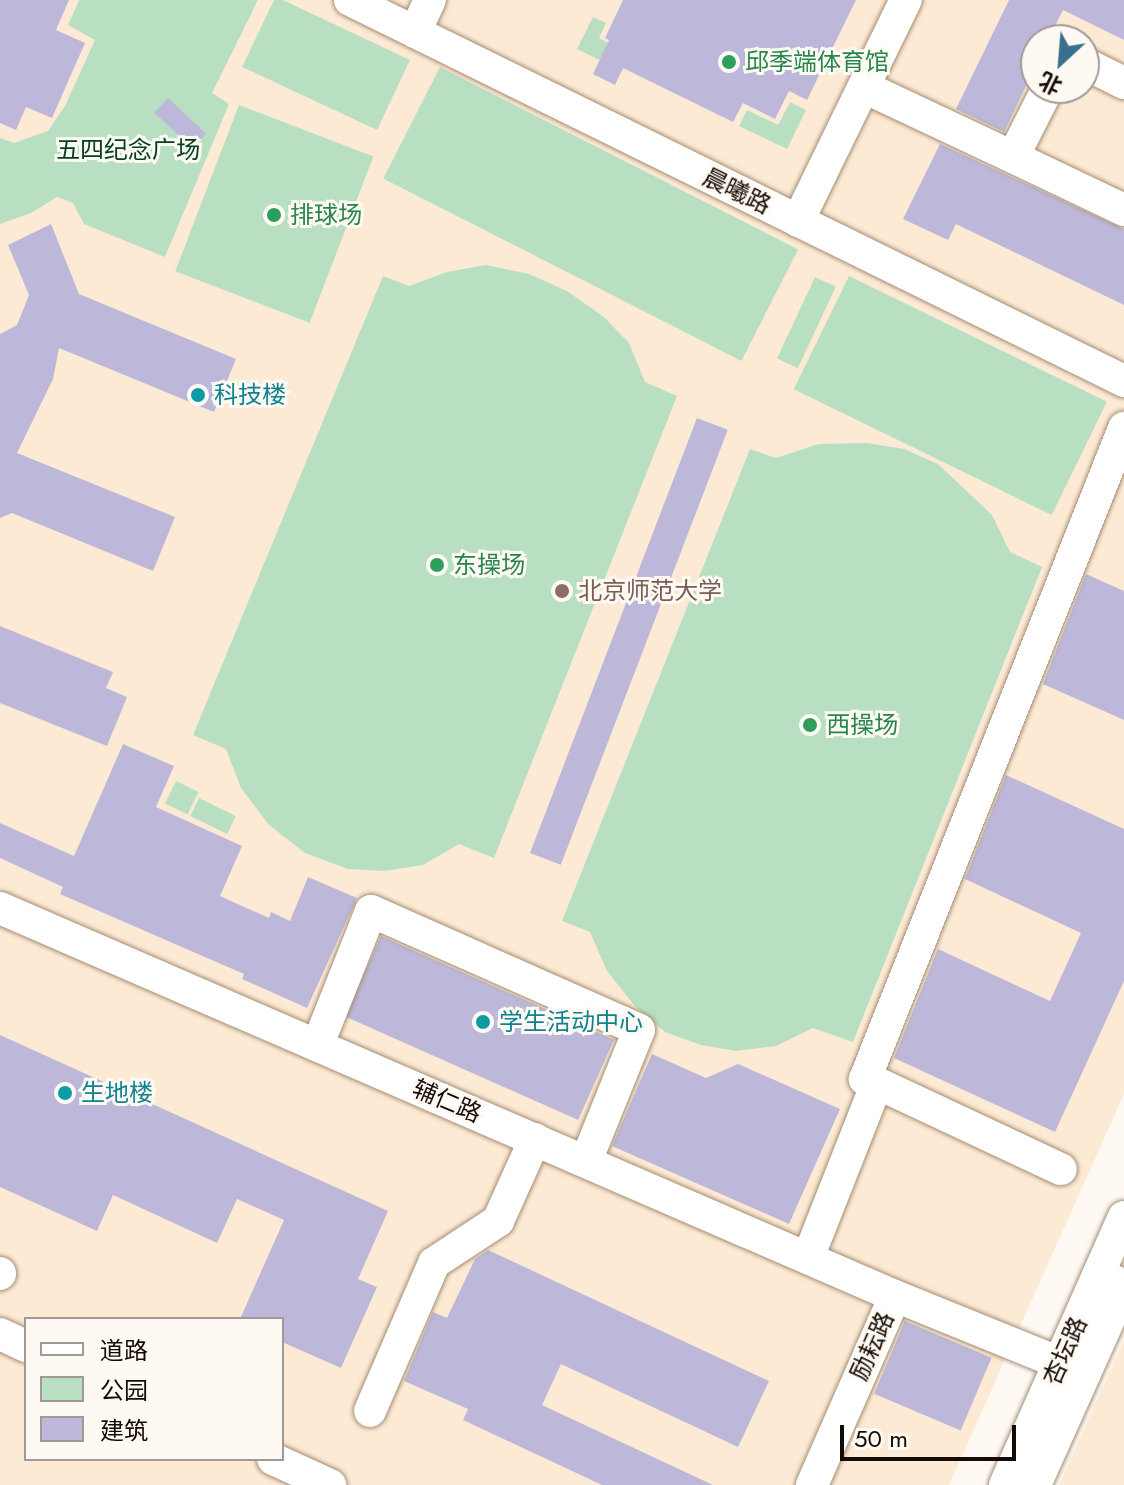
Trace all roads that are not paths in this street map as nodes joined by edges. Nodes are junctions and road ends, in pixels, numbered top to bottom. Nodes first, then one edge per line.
1 (350, 0) edge
2 (430, 0) edge
3 (906, 0) edge
4 (415, 32) junction
5 (1100, 71) edge
6 (1124, 83) edge
7 (864, 87) junction
8 (1040, 104) edge
9 (1013, 157) junction
10 (1124, 210) edge
11 (798, 221) junction
12 (1124, 381) edge
13 (1124, 428) edge
14 (0, 908) edge
15 (318, 1044) junction
16 (877, 1083) junction
17 (535, 1139) junction
18 (586, 1161) junction
19 (1061, 1169) dead end
20 (1124, 1217) edge
21 (808, 1258) junction
22 (1112, 1280) edge
23 (895, 1296) junction
24 (0, 1334) edge
25 (24, 1345) edge
26 (1073, 1367) junction
27 (370, 1411) dead end
28 (277, 1461) edge
29 (330, 1485) edge
30 (812, 1485) edge
31 (1005, 1485) edge
32 (1035, 1485) edge

1 - 4 street, 晨曦路
2 - 4 street
3 - 7 street
4 - 11 street, 晨曦路
5 - 6 street
7 - 9 street
7 - 11 street
8 - 9 street
9 - 10 street
11 - 12 street, 晨曦路
13 - 16 street
14 - 15 street, 辅仁路
15 - 17 street, 辅仁路
15 - 18 street
16 - 19 street
16 - 21 street
17 - 18 street, 辅仁路
17 - 27 street
18 - 21 street, 辅仁路
20 - 22 street, 杏坛路
21 - 23 street, 辅仁路
22 - 26 street, 杏坛路
23 - 26 street, 辅仁路
23 - 30 street, 励耘路
24 - 25 street
26 - 31 street, 杏坛路
26 - 32 street, 杏坛路
28 - 29 street

